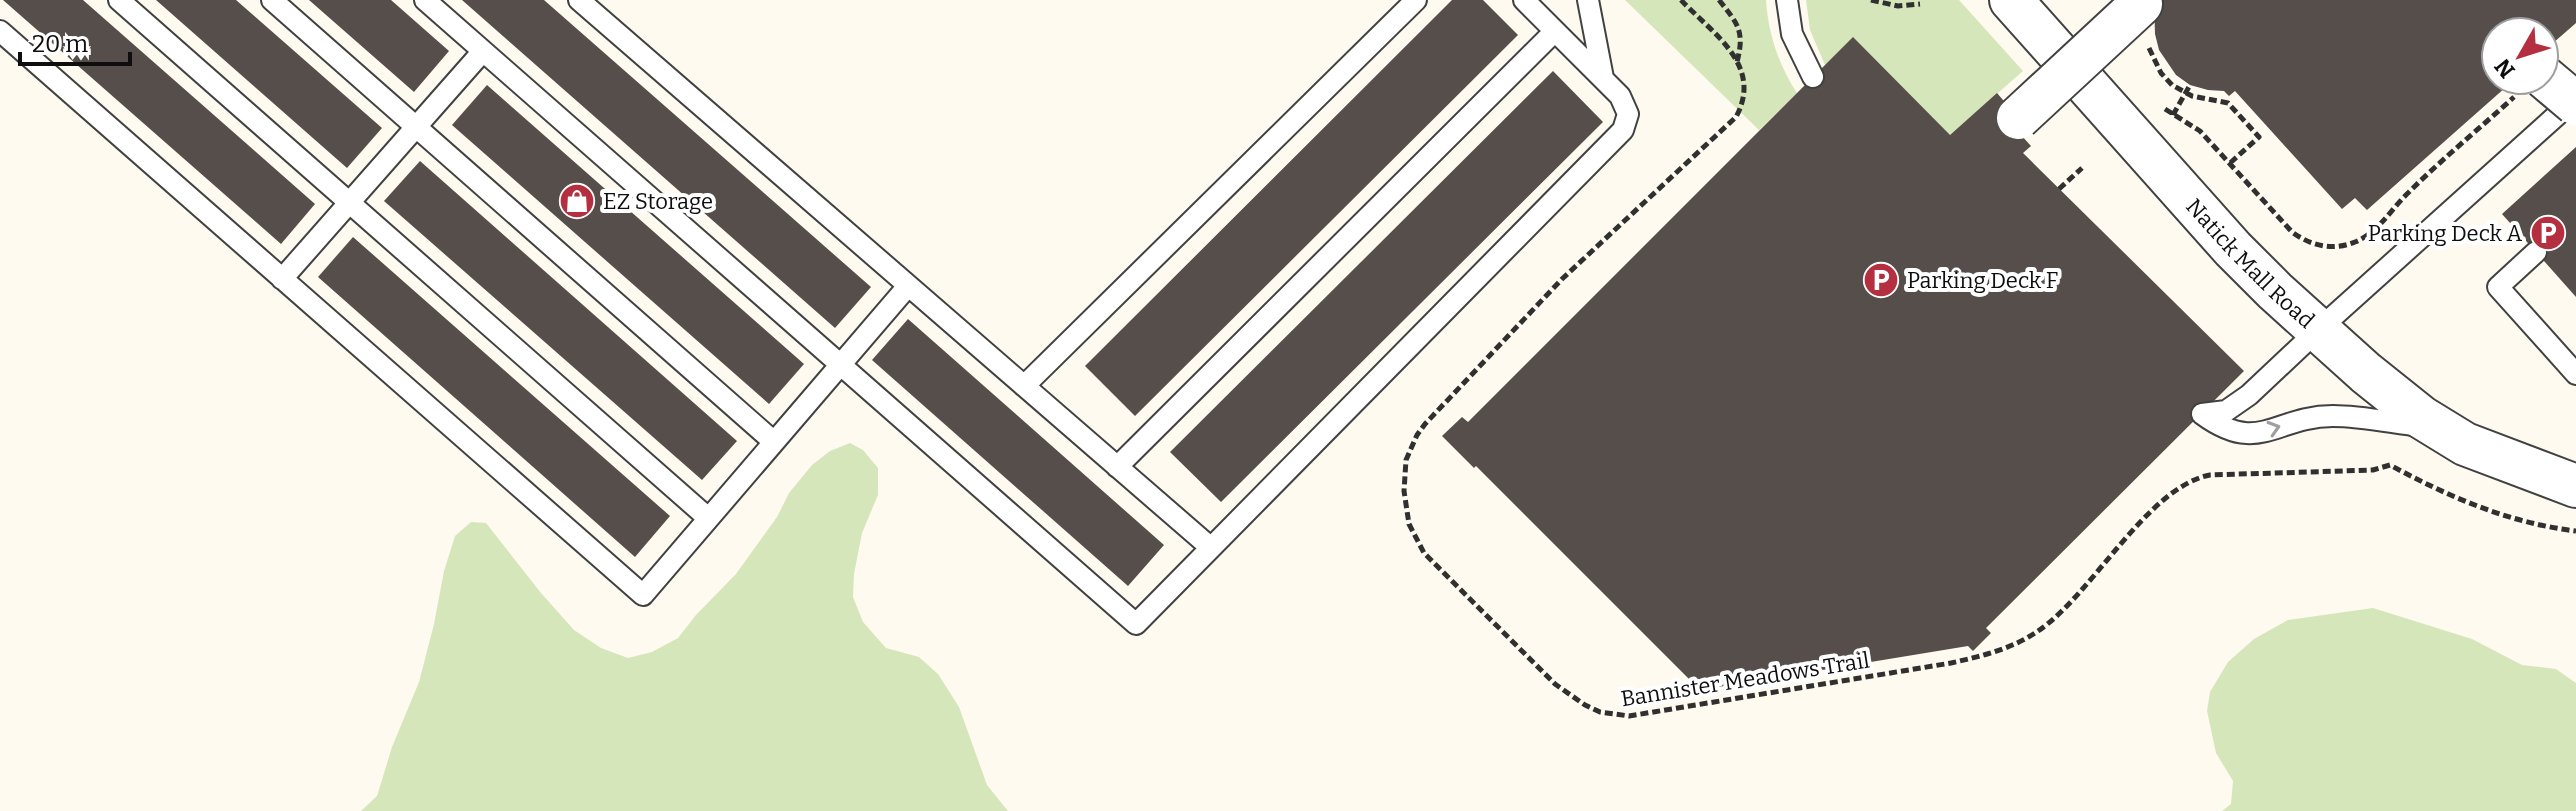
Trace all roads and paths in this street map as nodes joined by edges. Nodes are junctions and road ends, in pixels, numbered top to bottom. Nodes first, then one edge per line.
1 (119, 0) edge
2 (272, 0) edge
3 (425, 0) edge
4 (579, 0) edge
5 (1416, 0) edge
6 (1524, 0) edge
7 (1588, 0) edge
8 (1681, 0) edge
9 (1719, 0) edge
10 (1787, 0) edge
11 (1871, 0) edge
12 (2014, 2) edge
13 (1920, 4) dead end
14 (2142, 19) edge
15 (0, 31) edge
16 (1555, 31) junction
17 (2159, 50) dead end
18 (483, 51) junction
19 (2148, 54) junction
20 (1737, 62) junction
21 (1813, 77) dead end
22 (1603, 78) junction
23 (2190, 85) dead end
24 (2186, 94) junction
25 (2519, 96) edge
26 (2576, 98) edge
27 (2156, 101) dead end
28 (2173, 115) junction
29 (2018, 118) dead end
30 (416, 126) junction
31 (2229, 164) junction
32 (2082, 168) dead end
33 (2059, 189) dead end
34 (349, 202) junction
35 (2536, 252) dead end
36 (282, 279) junction
37 (908, 286) junction
38 (2317, 331) junction
39 (841, 364) junction
40 (2573, 364) edge
41 (1024, 386) junction
42 (2438, 428) junction
43 (774, 442) junction
44 (2576, 461) edge
45 (1117, 467) junction
46 (2526, 467) junction
47 (2576, 486) edge
48 (708, 518) junction
49 (2576, 531) edge
50 (1210, 547) junction

1 - 34 lane
2 - 30 lane
3 - 18 lane
4 - 37 lane
5 - 41 lane
6 - 16 lane
7 - 22 lane
8 - 20 path, Bannister Meadows Trail
9 - 20 path
10 - 21 lane
11 - 13 path
12 - 38 street, Natick Mall Road
14 - 19 path
14 - 29 street, bridge
15 - 36 lane
16 - 22 lane
16 - 45 lane
17 - 19 path
18 - 30 lane
18 - 39 lane
19 - 24 path
20 - 49 path, Bannister Meadows Trail
22 - 50 lane
23 - 24 path
24 - 28 path
24 - 31 path
25 - 31 path
26 - 38 lane
27 - 28 path
28 - 31 path
30 - 34 lane
30 - 43 lane
32 - 33 path
34 - 36 lane
34 - 48 lane
35 - 40 lane
36 - 48 lane
37 - 39 lane
37 - 41 lane
38 - 42 street, Natick Mall Road
38 -> 42 lane
39 - 43 lane
39 - 50 lane
41 - 45 lane
42 - 46 street, Natick Mall Road
43 - 48 lane
44 - 46 street, Natick Mall Road
45 - 50 lane
46 - 47 street, Natick Mall Road

